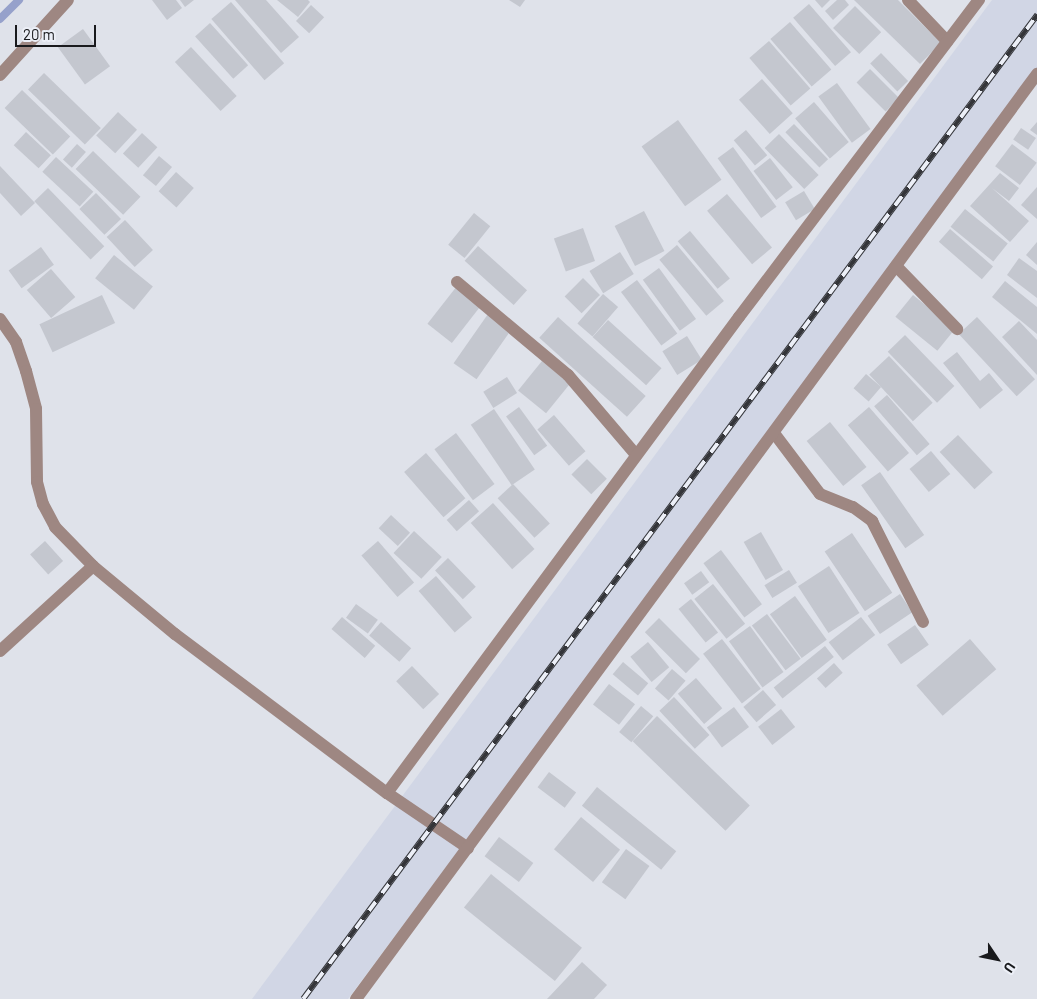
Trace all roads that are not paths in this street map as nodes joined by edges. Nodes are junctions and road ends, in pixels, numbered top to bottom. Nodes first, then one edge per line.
1 (68, 0) edge
2 (908, 0) edge
3 (979, 0) edge
4 (947, 41) junction
5 (1037, 74) edge
6 (0, 75) edge
7 (896, 266) junction
8 (457, 282) dead end
9 (0, 318) edge
10 (957, 329) dead end
11 (774, 433) junction
12 (636, 455) junction
13 (93, 566) junction
14 (923, 622) dead end
15 (0, 651) edge
16 (387, 793) junction
17 (468, 848) junction
18 (356, 999) edge

1 - 6 street
2 - 4 street
3 - 4 street
4 - 12 street
5 - 7 street
7 - 10 street
7 - 11 street
8 - 12 street
9 - 13 street
11 - 14 street
11 - 17 street
12 - 16 street
13 - 15 street
13 - 16 street
16 - 17 street
17 - 18 street

